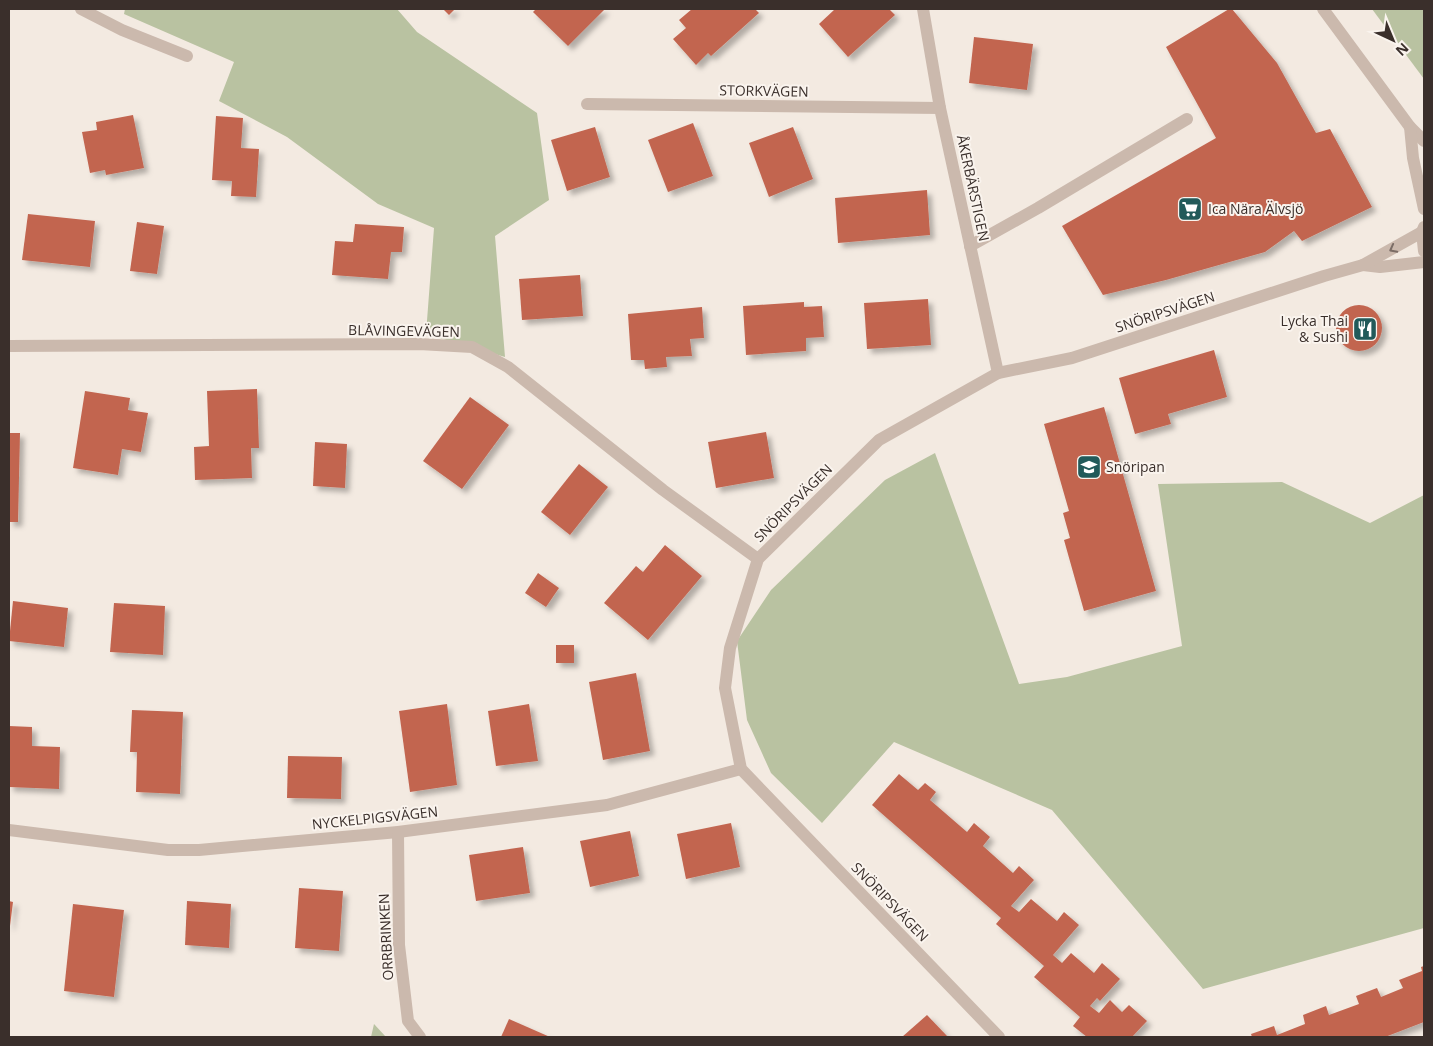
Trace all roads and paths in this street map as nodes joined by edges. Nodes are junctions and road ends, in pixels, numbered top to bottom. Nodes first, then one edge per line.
1 (81, 9) edge
2 (923, 9) edge
3 (1323, 9) edge
4 (188, 56) dead end
5 (588, 104) dead end
6 (940, 108) junction
7 (1188, 120) dead end
8 (1410, 127) junction
9 (1424, 141) edge
10 (1424, 209) edge
11 (1423, 228) edge
12 (970, 246) junction
13 (1424, 251) edge
14 (1424, 262) edge
15 (1363, 265) junction
16 (9, 346) edge
17 (998, 373) junction
18 (758, 559) junction
19 (741, 769) junction
20 (9, 830) edge
21 (398, 832) junction
22 (420, 1037) edge
23 (999, 1037) edge

1 - 4 street
2 - 6 street, ÅKERBÄRSTIGEN
3 - 8 street
5 - 6 street, STORKVÄGEN
6 - 12 street, ÅKERBÄRSTIGEN
7 - 12 street
8 - 9 street
8 - 10 street
11 - 13 street
11 -> 15 street, SNÖRIPSVÄGEN
12 - 17 street, ÅKERBÄRSTIGEN
14 - 15 street, SNÖRIPSVÄGEN
15 - 17 street, SNÖRIPSVÄGEN
16 - 18 street, BLÅVINGEVÄGEN
17 - 18 street, SNÖRIPSVÄGEN
18 - 19 street, SNÖRIPSVÄGEN
19 - 21 street, NYCKELPIGSVÄGEN
19 - 23 street, SNÖRIPSVÄGEN
20 - 21 street, NYCKELPIGSVÄGEN
21 - 22 street, ORRBRINKEN

